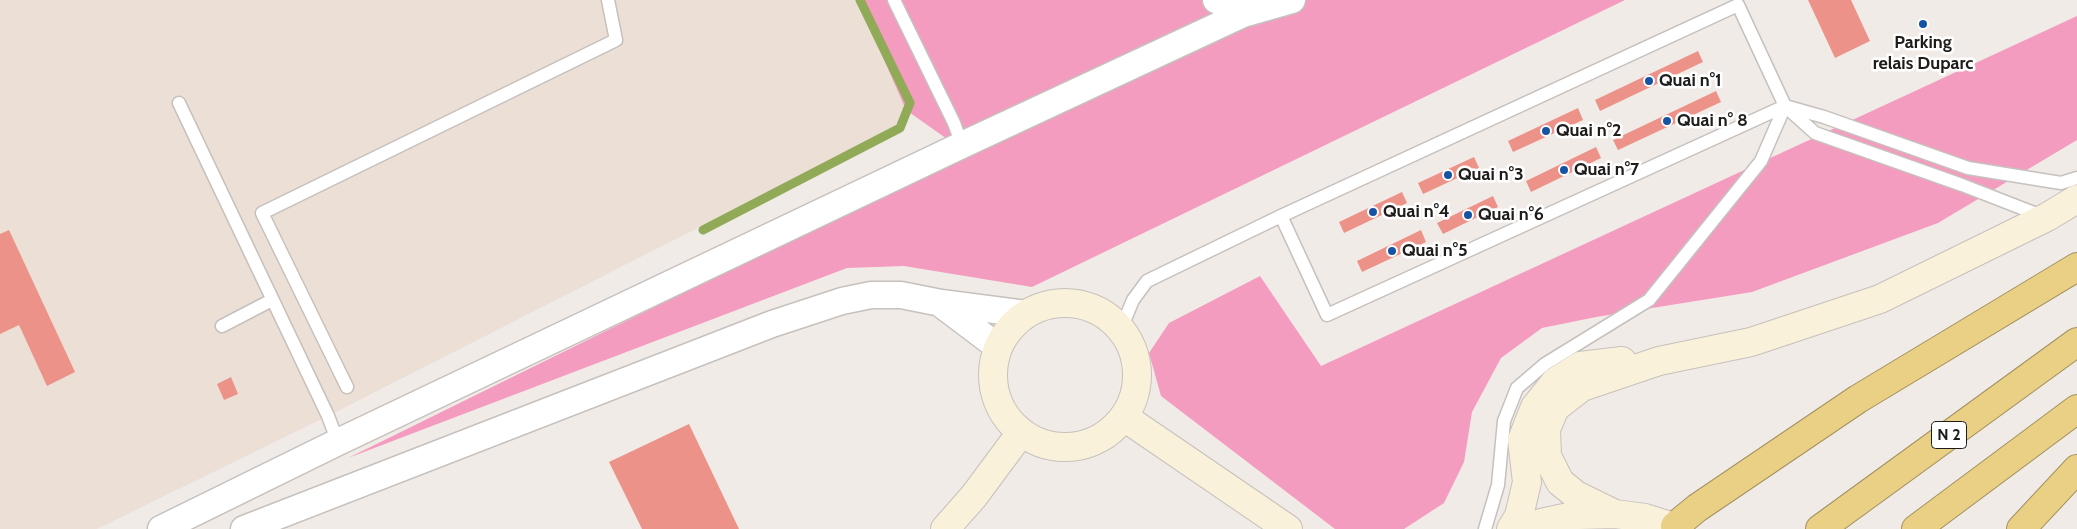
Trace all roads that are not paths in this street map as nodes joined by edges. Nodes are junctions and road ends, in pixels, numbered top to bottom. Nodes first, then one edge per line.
1 (608, 0) edge
2 (894, 0) edge
3 (1216, 0) edge
4 (1292, 0) edge
5 (1243, 14) junction
6 (179, 103) dead end
7 (1784, 106) junction
8 (962, 145) junction
9 (2077, 178) edge
10 (2077, 198) edge
11 (1281, 216) junction
12 (2047, 218) junction
13 (2077, 266) edge
14 (272, 300) junction
15 (941, 303) junction
16 (1026, 314) junction
17 (222, 326) dead end
18 (1121, 329) junction
19 (2077, 342) edge
20 (998, 347) junction
21 (1659, 361) junction
22 (347, 387) dead end
23 (2077, 409) edge
24 (1124, 417) junction
25 (1020, 434) junction
26 (338, 442) junction
27 (2077, 469) edge
28 (1615, 514) junction
29 (1678, 528) edge
30 (161, 529) edge
31 (244, 529) edge
32 (945, 529) edge
33 (1288, 529) edge
34 (1485, 529) edge
35 (1511, 529) edge
36 (1525, 529) edge
37 (1820, 529) edge
38 (1916, 529) edge
39 (2021, 529) edge

1 - 22 lane
2 - 8 lane
3 - 5 street
4 - 5 street
5 - 8 street
6 - 14 lane
7 - 9 lane
7 - 11 lane
7 - 11 lane
7 - 12 lane
7 - 34 lane
8 - 26 street
10 - 12 street
11 - 18 lane
12 - 21 street
13 - 29 highway
14 - 17 lane
14 - 26 lane
15 - 16 street
15 - 20 street
15 - 31 street
16 - 18 street
16 - 20 street
18 - 24 street
19 - 37 highway, N 2
20 - 25 street
21 - 28 street
21 - 35 street
23 - 38 highway
24 - 25 street
24 - 33 street
25 - 32 street
26 - 30 street
27 - 39 highway
28 - 29 street
28 - 36 street

